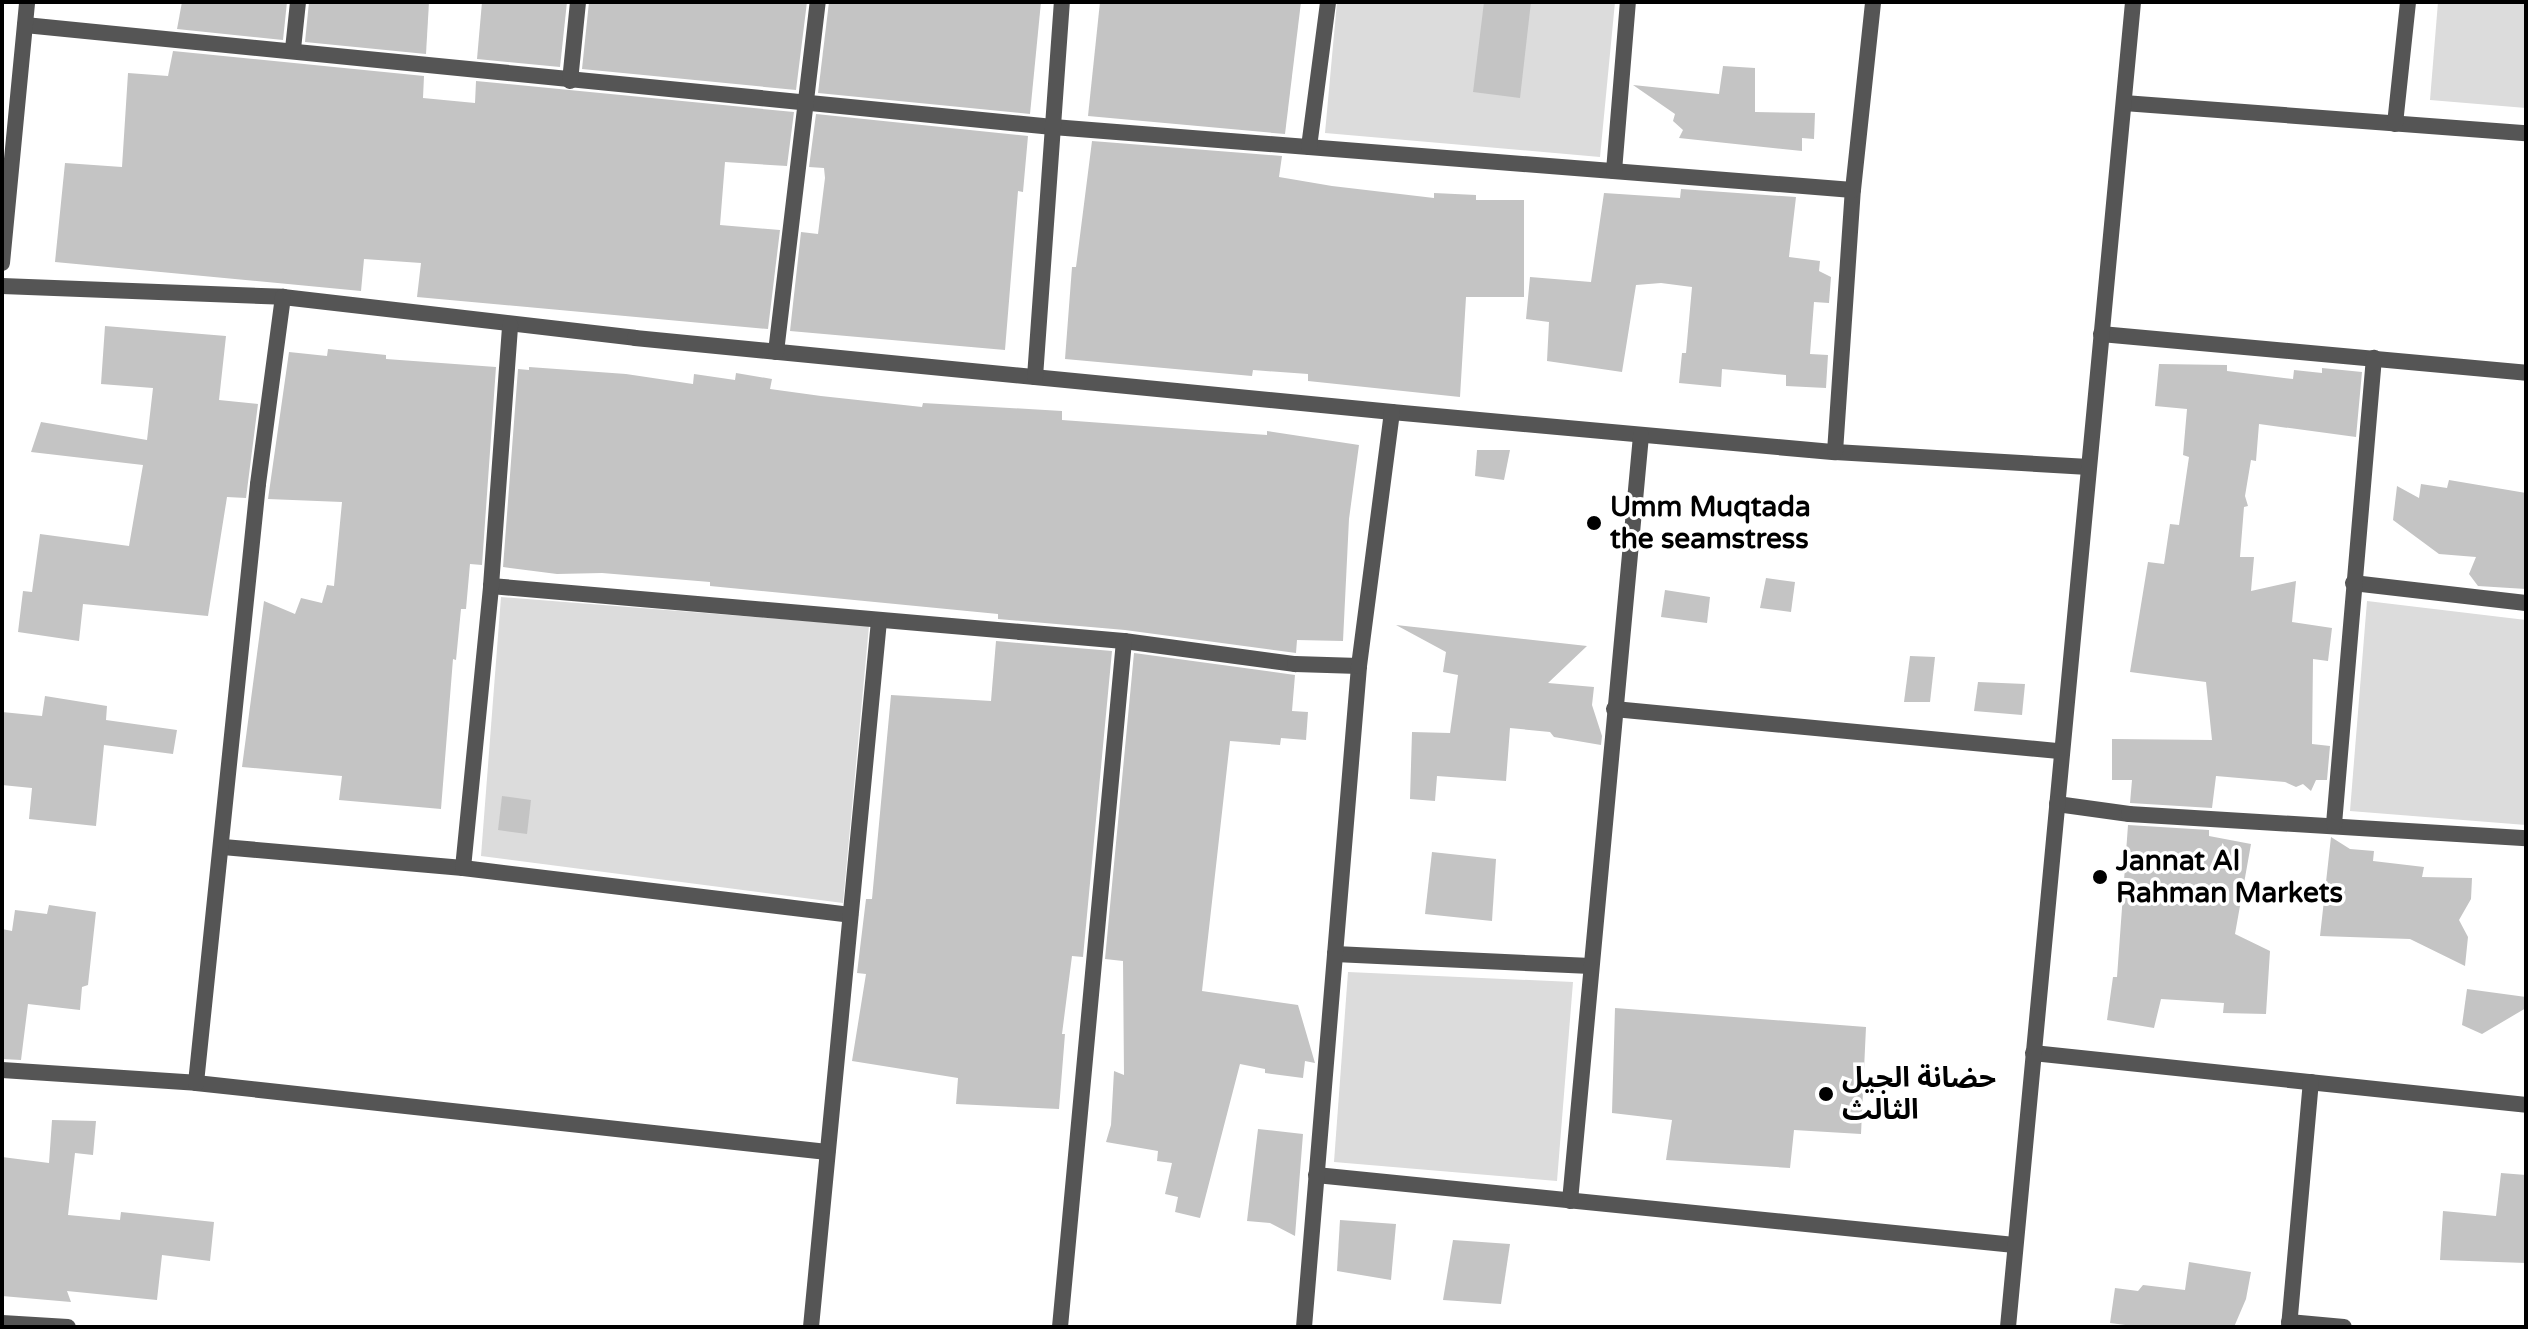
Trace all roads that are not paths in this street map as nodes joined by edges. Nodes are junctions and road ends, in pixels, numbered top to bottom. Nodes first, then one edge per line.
1 (27, 2) edge
2 (298, 2) edge
3 (578, 2) edge
4 (818, 2) edge
5 (1062, 2) edge
6 (1328, 2) edge
7 (1628, 2) edge
8 (1873, 2) edge
9 (2133, 2) edge
10 (2408, 2) edge
11 (25, 25) junction
12 (293, 49) junction
13 (570, 81) junction
14 (807, 103) junction
15 (2124, 103) junction
16 (2395, 124) junction
17 (1053, 127) junction
18 (2526, 133) edge
19 (1309, 147) junction
20 (1614, 171) junction
21 (1853, 190) junction
22 (2, 263) edge
23 (2, 286) edge
24 (283, 297) junction
25 (510, 325) junction
26 (2101, 334) junction
27 (776, 352) junction
28 (2374, 358) junction
29 (2526, 373) edge
30 (1035, 377) junction
31 (1392, 412) junction
32 (1641, 435) junction
33 (1835, 452) junction
34 (2089, 467) junction
35 (2353, 583) junction
36 (491, 586) junction
37 (2526, 603) edge
38 (879, 621) junction
39 (1124, 641) junction
40 (1359, 666) junction
41 (1614, 709) junction
42 (2062, 751) junction
43 (2057, 804) junction
44 (2334, 824) junction
45 (2526, 838) edge
46 (223, 847) junction
47 (463, 868) junction
48 (850, 915) junction
49 (1335, 954) junction
50 (1591, 966) junction
51 (2033, 1053) junction
52 (2, 1070) edge
53 (2311, 1082) junction
54 (196, 1083) junction
55 (2526, 1105) edge
56 (827, 1152) junction
57 (1316, 1175) junction
58 (1570, 1201) junction
59 (2015, 1245) junction
60 (2, 1323) edge
61 (2289, 1324) edge
62 (68, 1327) edge
63 (811, 1327) edge
64 (1060, 1327) edge
65 (1304, 1327) edge
66 (2008, 1327) edge
67 (2344, 1327) edge

1 - 11 street
2 - 12 street
3 - 13 street
4 - 14 street
5 - 17 street
6 - 19 street
7 - 20 street
8 - 21 street
9 - 15 street
10 - 16 street
11 - 12 street
11 - 22 street
12 - 13 street
13 - 14 street
14 - 17 street
14 - 27 street
15 - 16 street
15 - 26 street
16 - 18 street
17 - 19 street
17 - 30 street
19 - 20 street
20 - 21 street
21 - 33 street
23 - 24 street
24 - 25 street
24 - 46 street
25 - 27 street
25 - 36 street
26 - 28 street
26 - 34 street
27 - 30 street
28 - 29 street
28 - 35 street
30 - 31 street
31 - 32 street
31 - 40 street
32 - 33 street
32 - 41 street
33 - 34 street
34 - 42 street
35 - 37 street
35 - 44 street
36 - 38 street
36 - 47 street
38 - 39 street
38 - 48 street
39 - 40 street
39 - 64 street
40 - 49 street
41 - 42 street
41 - 50 street
42 - 43 street
43 - 44 street
43 - 51 street
44 - 45 street
46 - 47 street
46 - 54 street
47 - 48 street
48 - 56 street
49 - 50 street
49 - 57 street
50 - 58 street
51 - 53 street
51 - 59 street
52 - 54 street
53 - 55 street
53 - 61 street
54 - 56 street
56 - 63 street
57 - 58 street
57 - 65 street
58 - 59 street
59 - 66 street
60 - 62 street
61 - 67 street

